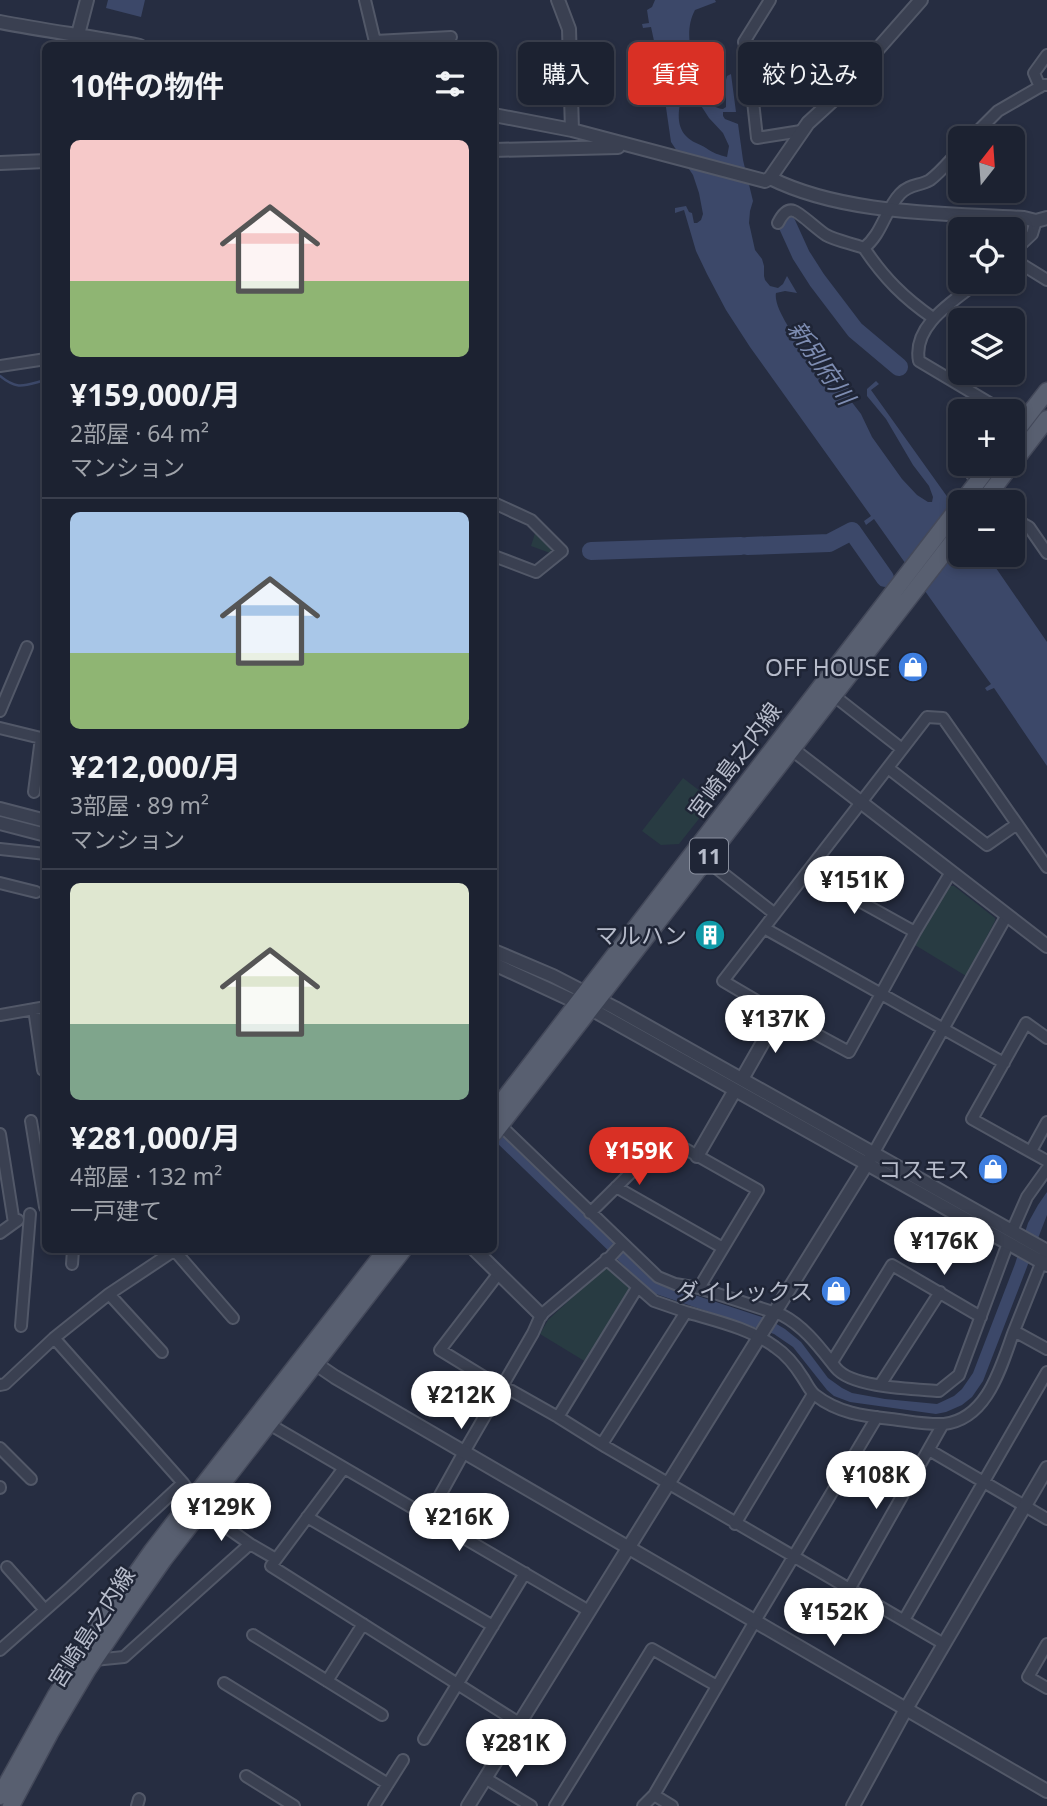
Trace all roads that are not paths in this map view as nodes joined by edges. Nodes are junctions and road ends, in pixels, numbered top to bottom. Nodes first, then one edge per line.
1 (87, 0) edge
2 (365, 0) edge
3 (558, 0) edge
4 (770, 0) edge
5 (921, 0) edge
6 (0, 14) edge
7 (0, 22) edge
8 (451, 37) dead end
9 (76, 40) edge
10 (97, 42) edge
11 (376, 42) edge
12 (388, 42) edge
13 (1047, 55) edge
14 (1043, 86) edge
15 (497, 116) edge
16 (983, 126) edge
17 (572, 130) junction
18 (801, 131) junction
19 (633, 146) junction
20 (497, 150) edge
21 (42, 161) edge
22 (948, 162) edge
23 (0, 163) edge
24 (767, 179) junction
25 (890, 210) junction
26 (1042, 219) edge
27 (778, 223) dead end
28 (1025, 241) edge
29 (864, 248) junction
30 (1025, 266) edge
31 (1047, 280) edge
32 (963, 294) edge
33 (933, 318) junction
34 (42, 360) edge
35 (0, 366) edge
36 (1047, 391) edge
37 (980, 398) edge
38 (1025, 415) edge
39 (1047, 419) edge
40 (1042, 435) edge
41 (1025, 451) edge
42 (973, 476) edge
43 (982, 476) edge
44 (977, 482) junction
45 (971, 490) edge
46 (497, 504) edge
47 (948, 524) edge
48 (1025, 525) edge
49 (948, 544) edge
50 (1047, 554) edge
51 (497, 557) edge
52 (911, 580) junction
53 (27, 647) dead end
54 (833, 695) junction
55 (0, 711) edge
56 (0, 728) edge
57 (42, 739) edge
58 (42, 745) edge
59 (792, 749) junction
60 (902, 749) junction
61 (888, 768) junction
62 (34, 792) dead end
63 (861, 802) junction
64 (0, 809) edge
65 (42, 820) edge
66 (0, 823) edge
67 (1017, 824) junction
68 (42, 834) edge
69 (0, 849) edge
70 (42, 854) edge
71 (706, 860) junction
72 (1047, 867) edge
73 (807, 872) junction
74 (951, 872) junction
75 (0, 883) edge
76 (36, 892) dead end
77 (775, 914) junction
78 (1007, 915) junction
79 (764, 928) junction
80 (915, 932) junction
81 (1047, 946) edge
82 (497, 952) edge
83 (497, 965) edge
84 (881, 994) junction
85 (588, 1001) junction
86 (40, 1008) edge
87 (779, 1014) junction
88 (0, 1015) edge
89 (944, 1029) junction
90 (1047, 1038) edge
91 (42, 1049) edge
92 (1004, 1063) junction
93 (738, 1085) junction
94 (31, 1121) dead end
95 (497, 1122) edge
96 (1047, 1122) edge
97 (497, 1124) edge
98 (0, 1134) edge
99 (1031, 1151) junction
100 (697, 1156) junction
101 (869, 1159) junction
102 (1047, 1161) edge
103 (1047, 1169) edge
104 (616, 1187) junction
105 (42, 1188) edge
106 (42, 1208) edge
107 (590, 1213) junction
108 (30, 1214) junction
109 (14, 1223) junction
110 (0, 1233) edge
111 (1013, 1238) junction
112 (622, 1244) junction
113 (723, 1248) junction
114 (73, 1253) edge
115 (170, 1253) edge
116 (178, 1253) edge
117 (384, 1253) edge
118 (400, 1253) edge
119 (478, 1253) edge
120 (1043, 1256) edge
121 (608, 1257) junction
122 (72, 1264) dead end
123 (499, 1273) junction
124 (637, 1288) junction
125 (699, 1288) junction
126 (940, 1293) junction
127 (109, 1294) junction
128 (686, 1312) junction
129 (773, 1314) junction
130 (541, 1315) junction
131 (981, 1317) junction
132 (233, 1318) dead end
133 (21, 1326) dead end
134 (1014, 1331) junction
135 (761, 1335) junction
136 (54, 1338) junction
137 (1047, 1349) edge
138 (162, 1352) dead end
139 (309, 1359) junction
140 (832, 1362) junction
141 (1047, 1372) edge
142 (0, 1385) edge
143 (880, 1385) junction
144 (502, 1388) junction
145 (813, 1394) junction
146 (558, 1417) junction
147 (877, 1417) junction
148 (269, 1424) junction
149 (943, 1424) junction
150 (602, 1444) junction
151 (0, 1448) edge
152 (929, 1450) junction
153 (464, 1452) junction
154 (344, 1468) junction
155 (1047, 1468) edge
156 (31, 1479) dead end
157 (983, 1482) junction
158 (183, 1483) junction
159 (668, 1483) junction
160 (198, 1504) junction
161 (1025, 1506) junction
162 (307, 1517) junction
163 (428, 1517) junction
164 (1047, 1519) edge
165 (735, 1524) junction
166 (250, 1544) junction
167 (628, 1548) junction
168 (794, 1557) junction
169 (276, 1559) junction
170 (7, 1567) dead end
171 (525, 1573) junction
172 (850, 1588) junction
173 (45, 1610) junction
174 (589, 1611) junction
175 (904, 1620) junction
176 (755, 1621) junction
177 (363, 1623) junction
178 (493, 1626) junction
179 (253, 1635) dead end
180 (944, 1644) junction
181 (1047, 1644) edge
182 (0, 1650) edge
183 (94, 1660) junction
184 (327, 1681) junction
185 (224, 1684) dead end
186 (458, 1684) junction
187 (717, 1686) junction
188 (1047, 1688) edge
189 (906, 1709) junction
190 (382, 1715) dead end
191 (519, 1723) junction
192 (424, 1739) dead end
193 (403, 1760) dead end
194 (246, 1776) dead end
195 (485, 1778) junction
196 (388, 1784) junction
197 (1047, 1791) edge
198 (654, 1795) junction
199 (0, 1796) edge
200 (11, 1806) edge
201 (294, 1806) edge
202 (374, 1806) edge
203 (468, 1806) edge
204 (531, 1806) edge
205 (555, 1806) edge
206 (643, 1806) edge
207 (673, 1806) edge
208 (853, 1806) edge

1 - 9 street
2 - 11 street
3 - 17 street
4 - 18 street
5 - 18 street
6 - 9 street
7 - 9 street
8 - 12 street
9 - 10 street
13 - 14 street
14 - 16 street
15 - 17 street
17 - 19 street
18 - 24 street
19 - 20 street
19 - 24 street
21 - 23 street
22 - 25 street
24 - 25 street
25 - 26 street
25 - 29 street
26 - 28 street
27 - 29 street
29 - 33 street
30 - 31 street
32 - 33 street
33 - 37 street
34 - 35 street
36 - 38 main road
39 - 40 main road
40 - 41 main road
42 - 44 street
43 - 44 main road, 宮崎島之内線 / 11
44 - 45 main road, 宮崎島之内線 / 11
46 - 51 street
47 - 52 main road, 宮崎島之内線 / 11
48 - 50 street
49 - 52 main road, 宮崎島之内線 / 11
52 - 54 main road, 宮崎島之内線 / 11
52 - 85 main road, 宮崎島之内線 / 11
53 - 55 street
54 - 59 main road, 宮崎島之内線 / 11
54 - 60 street
56 - 57 street
58 - 62 street
59 - 63 street
59 - 71 main road, 宮崎島之内線 / 11
60 - 61 street
60 - 67 street
61 - 63 street
61 - 67 street
63 - 73 street
63 - 74 street
64 - 65 street
66 - 68 street
67 - 72 street
69 - 70 street
71 - 77 street
71 - 85 main road, 宮崎島之内線 / 11
73 - 77 street
73 - 80 street
74 - 78 street
74 - 80 street
75 - 76 street
77 - 79 street
78 - 81 street
78 - 89 street
79 - 84 street
79 - 87 street
80 - 84 street
82 - 85 street
83 - 85 street
84 - 87 street
84 - 89 street
85 - 93 street
85 - 95 main road, 宮崎島之内線 / 11
86 - 88 street
86 - 91 street
87 - 93 street
89 - 92 street
89 - 101 street
90 - 92 street
92 - 99 street
93 - 100 street
93 - 101 street
94 - 105 street
96 - 99 street
97 - 107 street
98 - 109 street
99 - 102 street
100 - 104 street
100 - 113 street
101 - 111 street
101 - 129 street
103 - 111 street
104 - 107 street
104 - 113 street
106 - 108 street
107 - 112 street
108 - 109 street
108 - 133 street
109 - 110 street
111 - 120 street
111 - 131 street
112 - 121 street
112 - 125 street
113 - 125 street
114 - 122 street
115 - 127 street
116 - 132 street
117 - 139 main road, 宮崎島之内線
118 - 139 main road, 宮崎島之内線
119 - 123 street
120 - 134 street
121 - 124 street
121 - 130 street
123 - 130 street
123 - 144 street
124 - 128 street
124 - 146 street
125 - 129 street
126 - 131 street
126 - 140 street
126 - 143 street
127 - 136 street
127 - 138 street
128 - 135 street
128 - 150 street
129 - 135 street
129 - 140 street
130 - 144 street
131 - 143 street
134 - 137 street
134 - 149 street
135 - 145 street
135 - 159 street
136 - 142 street
136 - 158 street
139 - 148 main road, 宮崎島之内線
139 - 153 street
139 - 160 main road, 宮崎島之内線
140 - 143 street
141 - 157 street
144 - 146 street
144 - 153 street
145 - 147 street
145 - 165 street
146 - 150 street
147 - 149 street
147 - 168 street
148 - 154 street
148 - 160 main road, 宮崎島之内線
149 - 152 street
150 - 159 street
151 - 156 street
152 - 157 street
152 - 172 street
153 - 163 street
153 - 167 street
154 - 162 street
154 - 163 street
155 - 161 street
157 - 161 street
157 - 175 street
158 - 160 street
158 - 173 street
159 - 165 street
159 - 167 street
160 - 166 street
160 - 183 main road, 宮崎島之内線
160 - 199 main road, 宮崎島之内線
161 - 164 street
161 - 180 street
162 - 169 street
162 - 178 street
163 - 171 street
165 - 168 street
166 - 169 street
166 - 183 street
167 - 174 street
167 - 176 street
168 - 172 street
168 - 176 street
169 - 177 street
170 - 173 street
171 - 174 street
171 - 178 street
172 - 175 street
173 - 182 street
174 - 191 street
175 - 180 street
176 - 187 street
176 - 189 street
177 - 184 street
177 - 186 street
178 - 186 street
179 - 184 street
180 - 189 street
181 - 188 street
183 - 200 main road, 宮崎島之内線
184 - 190 street
185 - 196 street
186 - 191 street
186 - 192 street
187 - 198 street
187 - 205 street
189 - 197 street
189 - 208 street
191 - 195 street
193 - 196 street
194 - 201 street
195 - 203 street
195 - 204 street
196 - 202 street
198 - 206 street
198 - 207 street

